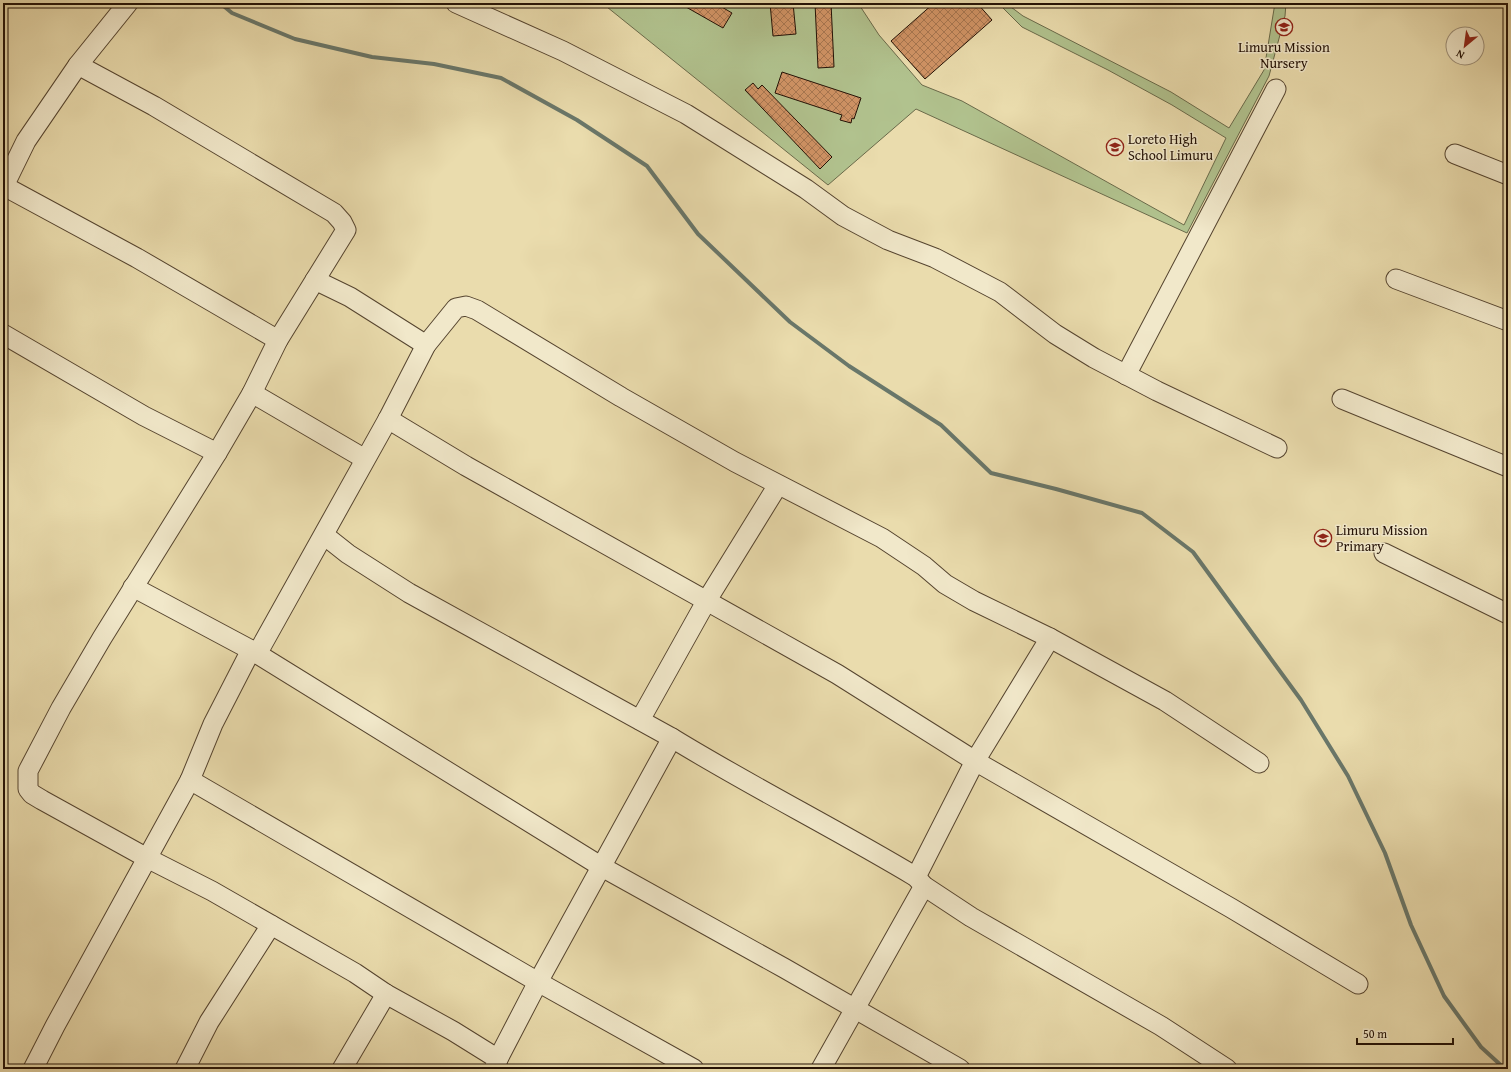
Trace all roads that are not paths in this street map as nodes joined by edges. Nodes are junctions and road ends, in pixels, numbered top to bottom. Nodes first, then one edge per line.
1 (128, 3) edge
2 (456, 3) edge
3 (78, 65) junction
4 (1276, 89) dead end
5 (1456, 154) dead end
6 (1508, 175) edge
7 (4, 187) edge
8 (1396, 279) dead end
9 (315, 280) junction
10 (1508, 321) edge
11 (3, 334) edge
12 (278, 340) junction
13 (426, 345) junction
14 (1126, 375) junction
15 (252, 393) junction
16 (1342, 399) dead end
17 (388, 419) junction
18 (1277, 448) dead end
19 (217, 453) junction
20 (364, 458) junction
21 (1508, 467) edge
22 (778, 485) junction
23 (324, 535) junction
24 (1384, 553) dead end
25 (133, 587) junction
26 (707, 600) junction
27 (1508, 614) edge
28 (1050, 638) junction
29 (254, 652) junction
30 (640, 720) junction
31 (672, 738) junction
32 (975, 762) junction
33 (1259, 763) dead end
34 (190, 780) junction
35 (147, 858) junction
36 (602, 867) junction
37 (920, 881) junction
38 (271, 925) junction
39 (538, 982) junction
40 (1358, 984) dead end
41 (386, 994) junction
42 (854, 1009) junction
43 (496, 1064) edge
44 (33, 1069) edge
45 (184, 1069) edge
46 (342, 1069) edge
47 (694, 1069) edge
48 (821, 1069) edge
49 (960, 1069) edge
50 (1227, 1069) edge

1 - 3 street
2 - 14 street
3 - 7 street
3 - 9 street
4 - 14 street
5 - 6 street
7 - 12 street
8 - 10 street
9 - 12 street
9 - 13 street
11 - 19 street
12 - 15 street
13 - 17 street
13 - 22 street
14 - 18 street
15 - 19 street
15 - 20 street
16 - 21 street
17 - 20 street
17 - 26 street
19 - 25 street
20 - 23 street
22 - 26 street
22 - 28 street
23 - 29 street
23 - 30 street
24 - 27 street
25 - 29 street
25 - 35 street
26 - 30 street
26 - 32 street
28 - 32 street
28 - 33 street
29 - 34 street
29 - 36 street
30 - 31 street
31 - 36 street
31 - 37 street
32 - 37 street
32 - 40 street
34 - 35 street
34 - 39 street
35 - 38 street
35 - 44 street
36 - 39 street
36 - 42 street
37 - 42 street
37 - 50 street
38 - 41 street
38 - 45 street
39 - 43 street
39 - 47 street
41 - 43 street
41 - 46 street
42 - 48 street
42 - 49 street

